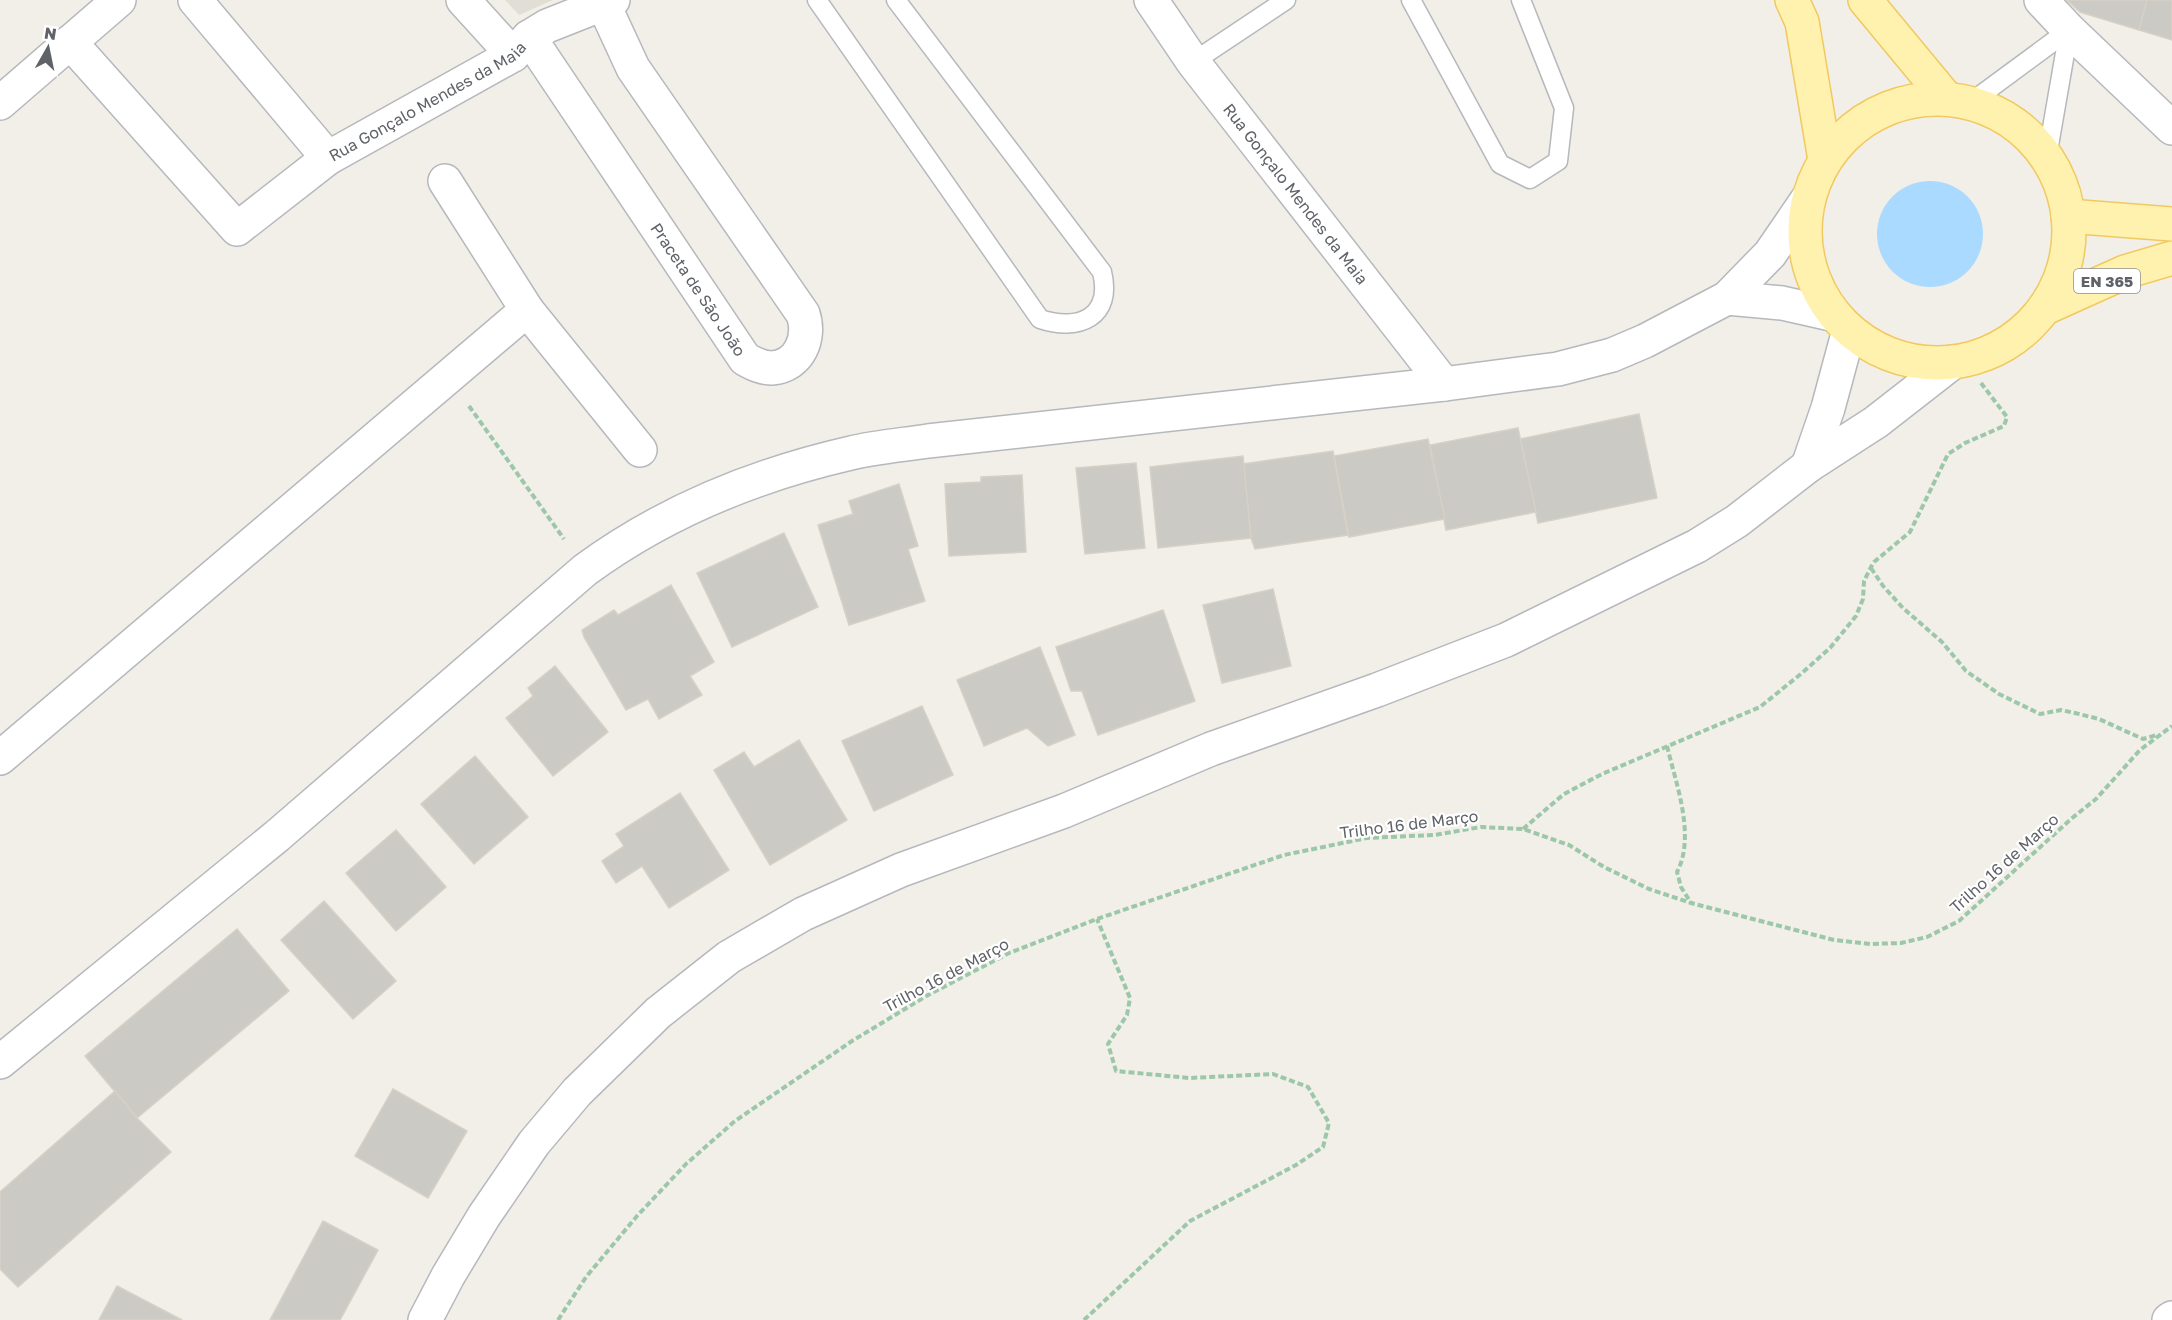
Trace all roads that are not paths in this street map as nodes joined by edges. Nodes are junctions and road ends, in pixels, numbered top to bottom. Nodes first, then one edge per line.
1 (119, 0) edge
2 (195, 0) edge
3 (463, 0) edge
4 (817, 0) edge
5 (896, 0) edge
6 (1151, 0) edge
7 (1286, 0) edge
8 (1411, 0) edge
9 (1521, 0) edge
10 (1792, 0) edge
11 (1865, 0) edge
12 (2041, 0) edge
13 (608, 2) edge
14 (2069, 30) junction
15 (70, 42) junction
16 (521, 46) junction
17 (1193, 62) junction
18 (1958, 101) junction
19 (0, 103) edge
20 (2172, 128) edge
21 (2047, 157) junction
22 (327, 158) junction
23 (1825, 160) junction
24 (445, 181) dead end
25 (1809, 197) junction
26 (2068, 216) junction
27 (2172, 224) edge
28 (2172, 258) edge
29 (1727, 298) junction
30 (2044, 308) junction
31 (527, 310) junction
32 (1842, 323) junction
33 (1959, 361) junction
34 (1444, 384) junction
35 (640, 450) dead end
36 (1808, 466) junction
37 (0, 758) edge
38 (0, 1062) edge
39 (425, 1320) edge

1 - 15 street
2 - 22 street, Rua Gonçalo Mendes da Maia
3 - 16 street, Praceta de São João
4 - 5 lane
6 - 17 street, Rua Gonçalo Mendes da Maia
7 - 17 lane
8 - 9 lane
10 - 23 main road
11 - 18 main road
12 - 14 street
13 - 16 street, Rua Gonçalo Mendes da Maia
13 - 16 street, Praceta de São João
14 - 18 lane
14 - 20 street
14 - 21 lane
15 - 19 street
15 - 22 street
16 - 22 street, Rua Gonçalo Mendes da Maia
17 - 34 street, Rua Gonçalo Mendes da Maia
18 - 21 main road
18 - 23 main road
21 - 26 main road
23 - 25 main road
24 - 31 street
25 - 29 street
25 - 32 main road
26 - 27 main road
26 - 30 main road
28 - 30 main road, EN 365
29 - 32 street
29 - 34 street
30 - 33 main road
31 - 35 street
31 - 37 street
32 - 33 main road
32 - 36 street
33 - 36 street
34 - 38 street
36 - 39 street

